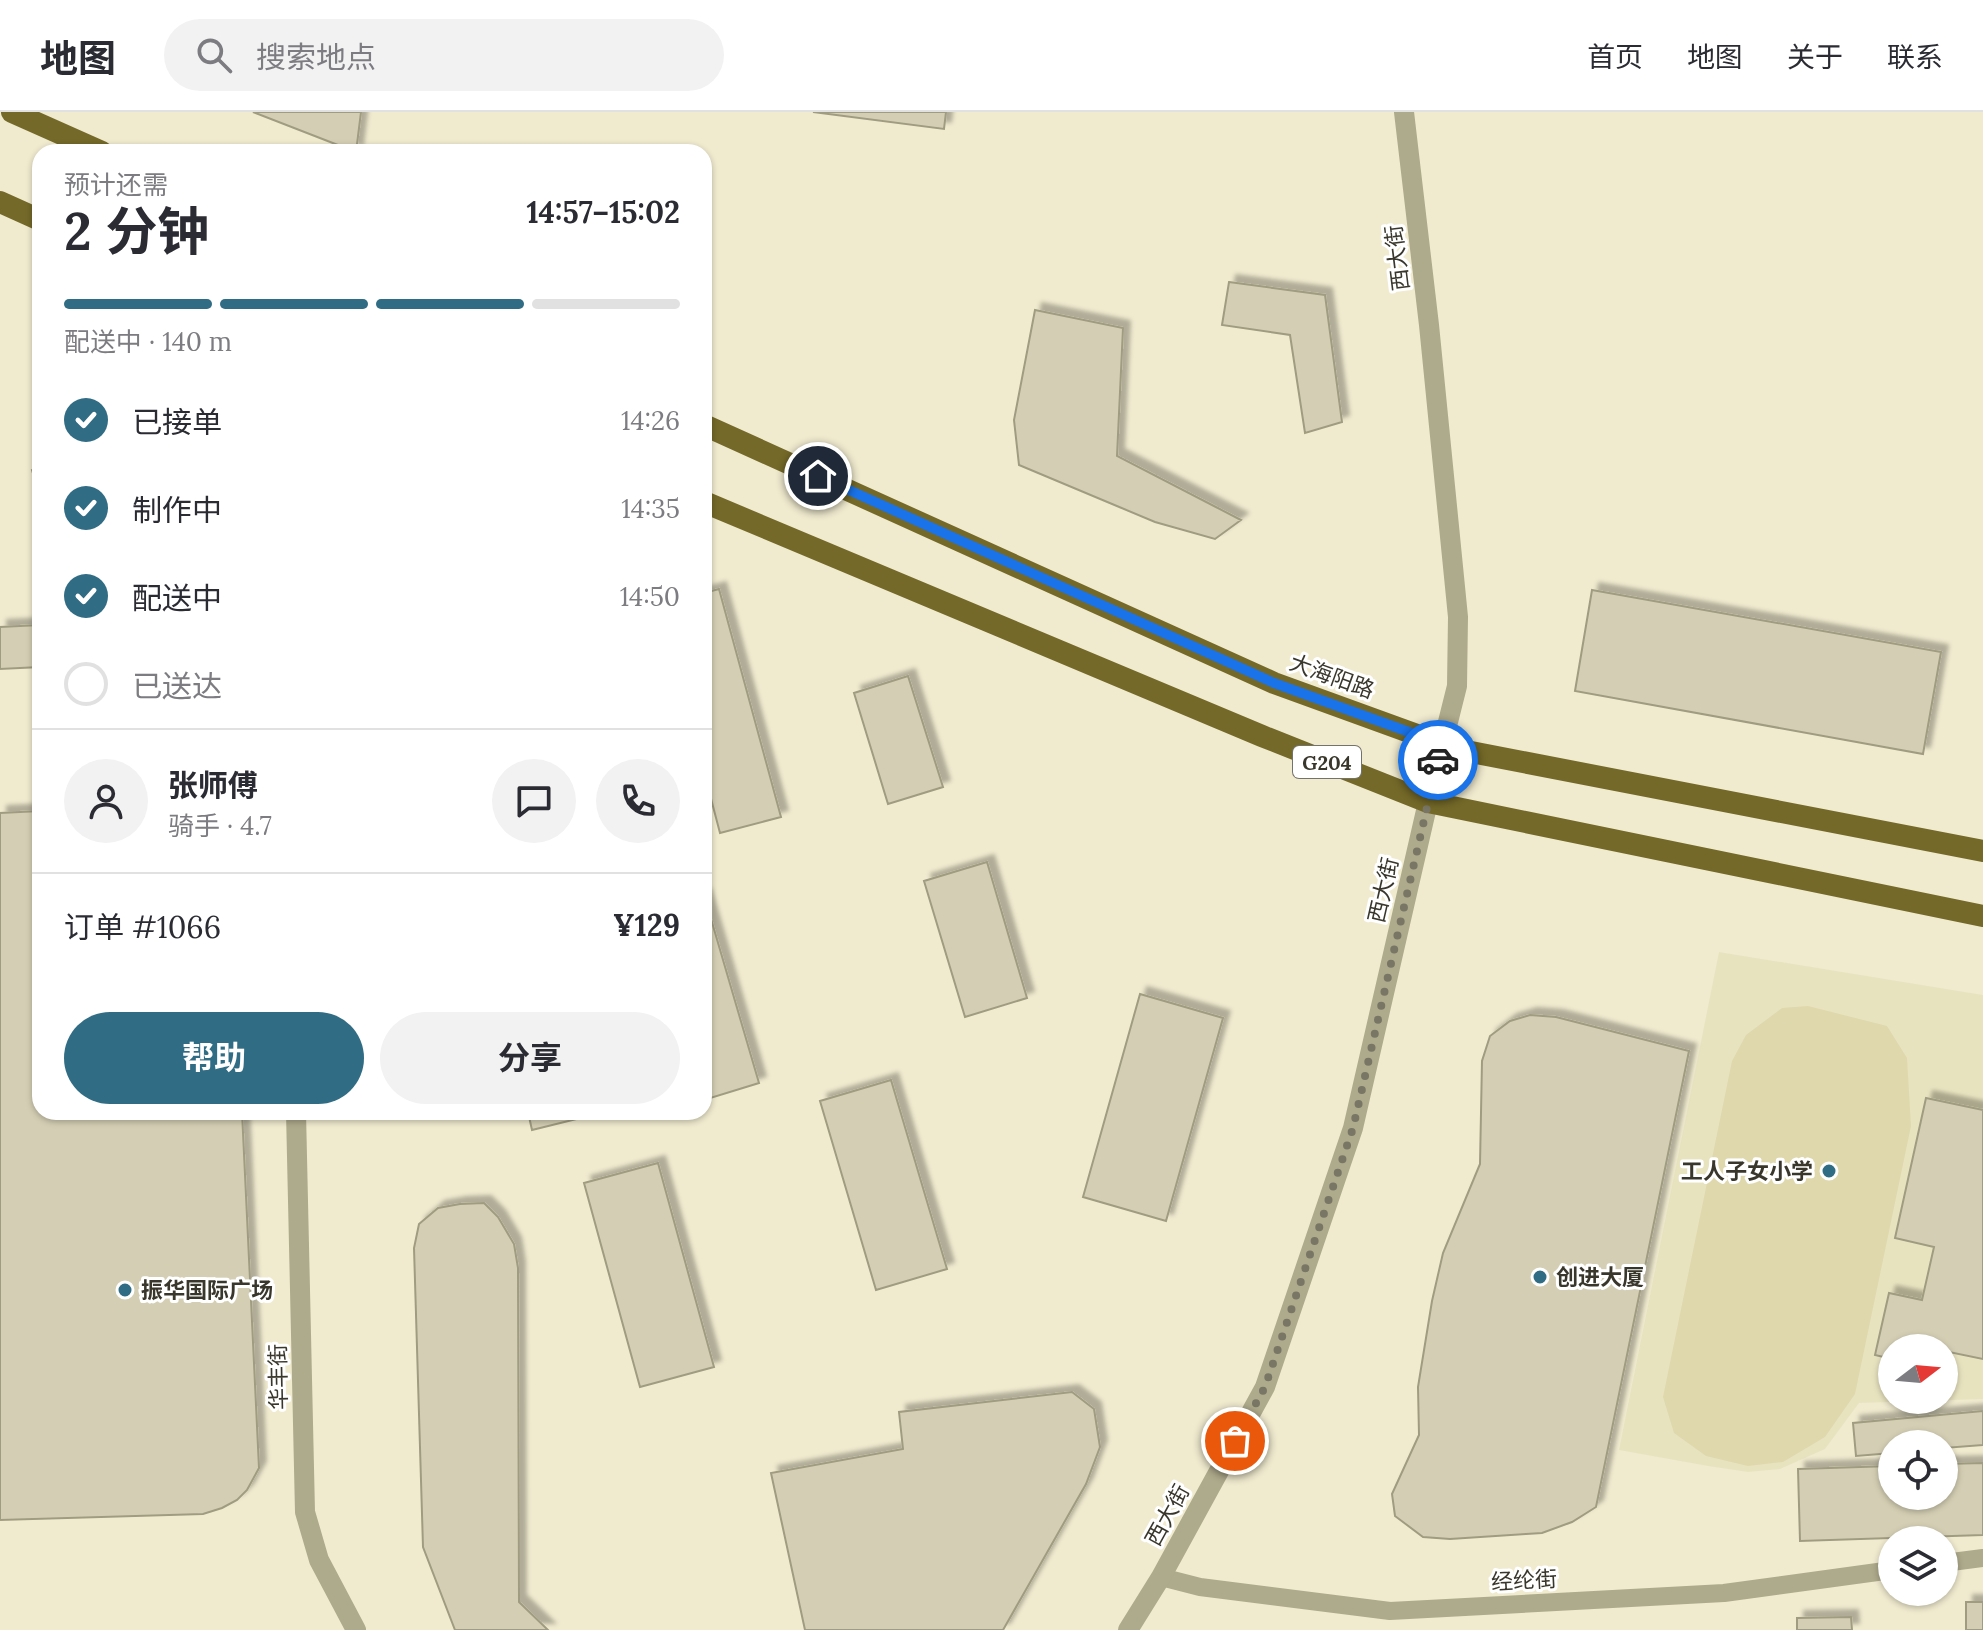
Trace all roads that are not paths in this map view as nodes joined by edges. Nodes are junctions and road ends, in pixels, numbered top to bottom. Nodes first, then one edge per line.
1 (12, 112) edge
2 (1404, 112) edge
3 (55, 121) edge
4 (90, 144) edge
5 (0, 202) edge
6 (32, 216) edge
7 (712, 429) edge
8 (712, 505) edge
9 (1442, 744) junction
10 (1428, 802) junction
11 (1983, 851) edge
12 (1983, 916) edge
13 (296, 1120) edge
14 (1983, 1558) edge
15 (1958, 1561) edge
16 (1878, 1572) edge
17 (1161, 1577) junction
18 (356, 1630) edge
19 (1128, 1630) edge

1 - 3 highway
2 - 9 street, 西大街
3 - 4 highway
5 - 6 highway
7 - 9 highway, 大海阳路 / G204
8 - 10 highway, G204
9 - 10 street, 西大街
9 - 11 highway, 大海阳路 / G204
10 - 12 highway, G204
10 - 17 street, 西大街
13 - 18 street, 华丰街
14 - 15 lane
16 - 17 lane, 经纶街
17 - 19 street, 西大街

